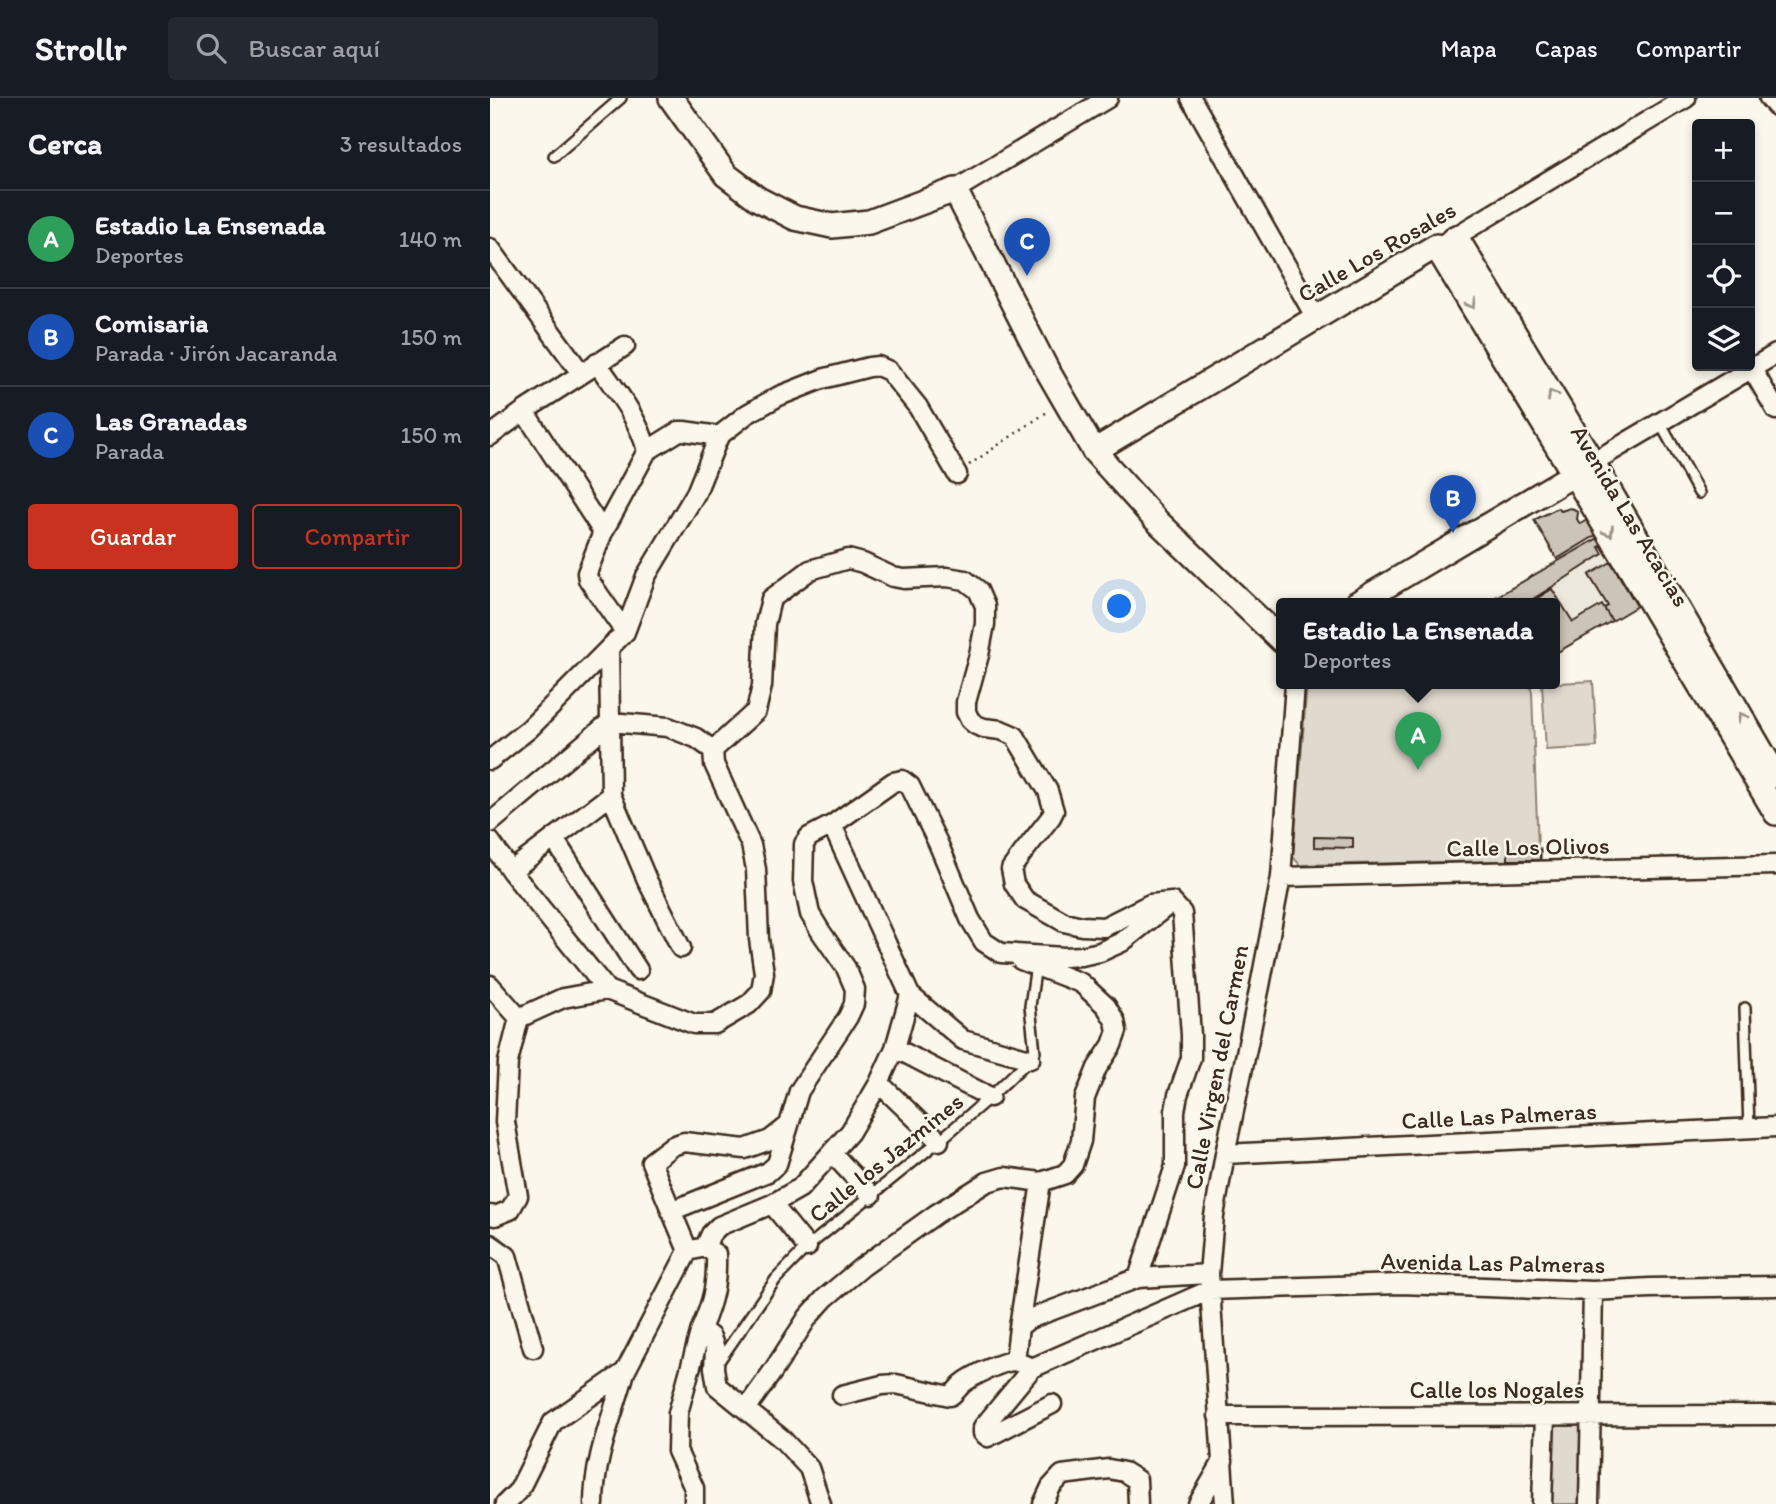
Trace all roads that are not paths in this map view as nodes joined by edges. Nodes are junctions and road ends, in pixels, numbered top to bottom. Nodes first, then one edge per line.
1 (621, 98) edge
2 (671, 98) edge
3 (1108, 98) edge
4 (1191, 98) edge
5 (1686, 98) edge
6 (1769, 98) edge
7 (1776, 106) edge
8 (554, 156) dead end
9 (955, 190) junction
10 (1446, 241) junction
11 (490, 248) edge
12 (1316, 318) junction
13 (625, 346) dead end
14 (1776, 354) edge
15 (1755, 367) edge
16 (589, 368) junction
17 (1749, 371) edge
18 (1753, 371) edge
19 (1776, 410) edge
20 (524, 411) junction
21 (1660, 423) junction
22 (490, 436) edge
23 (719, 436) junction
24 (647, 451) junction
25 (1094, 451) junction
26 (1584, 468) junction
27 (957, 474) road end
28 (1699, 493) dead end
29 (603, 532) junction
30 (1366, 598) edge
31 (625, 632) junction
32 (1276, 635) edge
33 (609, 648) junction
34 (1295, 689) edge
35 (610, 722) junction
36 (713, 750) junction
37 (490, 760) edge
38 (1776, 776) edge
39 (611, 795) junction
40 (1776, 813) edge
41 (490, 823) edge
42 (832, 825) junction
43 (554, 839) junction
44 (490, 841) edge
45 (1776, 865) edge
46 (511, 871) junction
47 (1280, 877) junction
48 (1172, 902) junction
49 (681, 948) dead end
50 (1001, 953) junction
51 (1036, 965) junction
52 (638, 970) dead end
53 (490, 985) edge
54 (607, 990) junction
55 (910, 995) junction
56 (1745, 1008) dead end
57 (519, 1018) junction
58 (895, 1048) junction
59 (1030, 1059) junction
60 (879, 1083) junction
61 (990, 1097) junction
62 (789, 1125) junction
63 (1776, 1128) edge
64 (1749, 1129) junction
65 (939, 1140) junction
66 (832, 1153) junction
67 (1225, 1154) junction
68 (1041, 1182) junction
69 (872, 1195) junction
70 (772, 1204) junction
71 (671, 1211) junction
72 (490, 1215) edge
73 (490, 1244) edge
74 (807, 1247) junction
75 (697, 1249) junction
76 (1139, 1278) junction
77 (1209, 1282) junction
78 (1776, 1286) edge
79 (1592, 1291) junction
80 (1019, 1327) junction
81 (701, 1329) junction
82 (533, 1348) dead end
83 (1015, 1360) junction
84 (714, 1368) junction
85 (1032, 1368) junction
86 (625, 1372) junction
87 (842, 1395) dead end
88 (1052, 1404) dead end
89 (746, 1409) junction
90 (1592, 1414) junction
91 (1545, 1415) junction
92 (1776, 1415) edge
93 (1218, 1416) junction
94 (1223, 1461) junction
95 (505, 1504) edge
96 (594, 1504) edge
97 (694, 1504) edge
98 (821, 1504) edge
99 (1043, 1504) edge
100 (1138, 1504) edge
101 (1198, 1504) edge
102 (1225, 1504) edge
103 (1542, 1504) edge
104 (1589, 1504) edge

1 - 8 lane
2 - 9 street
3 - 9 street
4 - 12 street
5 - 10 street, Calle Los Rosales
6 - 7 street
9 - 25 street
10 - 12 street, Calle Los Rosales
10 - 26 street, Avenida Las Acacias
11 - 16 street
12 - 25 street, Calle Los Rosales
13 - 16 street
14 - 15 street
16 - 20 street
16 - 24 street
17 - 21 street
18 - 19 street
20 - 22 street
20 - 29 street
21 - 26 street
21 - 28 lane
23 - 24 street
23 - 27 street
23 - 31 street
24 - 29 street
25 - 32 street
26 - 30 street
38 -> 26 street, Avenida Las Acacias
26 -> 40 street, Avenida Las Acacias
29 - 31 street
31 - 33 street
33 - 35 street
33 - 37 street
34 - 47 street, Calle Virgen del Carmen
35 - 36 street
35 - 39 street
35 - 41 street
36 - 48 street
36 - 54 street
39 - 43 street
39 - 49 street
42 - 50 street
42 - 55 street
42 - 62 street
43 - 46 street
43 - 52 street
44 - 46 street
45 - 47 street, Calle Los Olivos
46 - 54 street
47 - 67 street, Calle Virgen del Carmen
48 - 50 street
48 - 76 street
50 - 51 street
51 - 59 lane
51 - 68 street
53 - 57 street
54 - 57 street
55 - 58 street
55 - 59 street
56 - 64 lane
57 - 72 street
58 - 60 street
58 - 61 street
59 - 61 lane, Calle los Jazmines
60 - 65 street
60 - 66 street
61 - 65 lane, Calle los Jazmines
62 - 71 street
62 - 71 street
63 - 64 street, Calle Las Palmeras
64 - 67 street, Calle Las Palmeras
65 - 69 lane, Calle los Jazmines
66 - 69 street
66 - 70 street
67 - 77 street, Calle Virgen del Carmen
68 - 80 street
68 - 89 street
69 - 74 lane, Calle los Jazmines
70 - 74 street
70 - 75 street
71 - 75 street
73 - 82 street
74 - 84 lane, Calle los Jazmines
75 - 81 street
75 - 86 street
76 - 77 street, Avenida Las Palmeras
76 - 80 street, Avenida Las Palmeras
77 - 79 street, Avenida Las Palmeras
77 - 85 street
77 - 93 street, Calle Virgen del Carmen
78 - 79 street, Avenida Las Palmeras
79 - 90 street
80 - 83 street
81 - 84 street
81 - 97 street
83 - 85 street
83 - 87 street
84 - 89 street
85 - 88 street
86 - 95 street
86 - 96 street
89 - 98 street
90 - 91 street, Calle los Nogales
90 - 92 street, Calle los Nogales
90 - 104 street
91 - 93 street, Calle los Nogales
91 - 103 street
93 - 94 street, Calle Virgen del Carmen
94 - 101 street
94 - 102 street, Calle Virgen del Carmen
99 - 100 street

